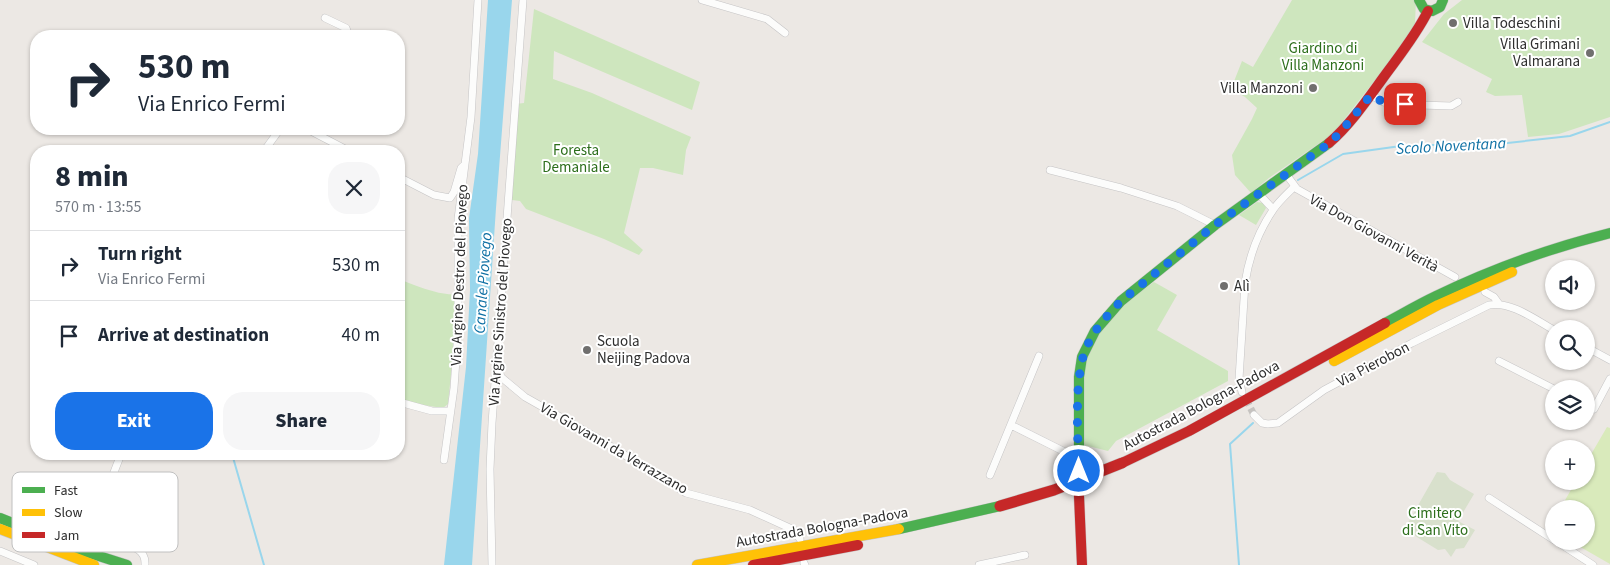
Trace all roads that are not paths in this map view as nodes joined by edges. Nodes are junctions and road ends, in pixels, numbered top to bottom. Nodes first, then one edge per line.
1 (478, 0) edge
2 (523, 0) edge
3 (702, 0) edge
4 (1419, 0) edge
5 (1443, 0) edge
6 (1428, 11) junction
7 (325, 18) dead end
8 (347, 30) edge
9 (785, 33) dead end
10 (1371, 95) junction
11 (1458, 102) dead end
12 (319, 135) edge
13 (338, 145) edge
14 (465, 166) junction
15 (1050, 170) dead end
16 (1286, 174) junction
17 (405, 180) edge
18 (1294, 187) junction
19 (1258, 194) junction
20 (1273, 209) junction
21 (1215, 225) junction
22 (1610, 233) edge
23 (1610, 241) edge
24 (1455, 277) dead end
25 (1485, 292) dead end
26 (1500, 304) junction
27 (1545, 325) edge
28 (1595, 352) edge
29 (1039, 356) dead end
30 (498, 360) junction
31 (1500, 360) dead end
32 (1610, 360) edge
33 (1610, 379) edge
34 (1545, 384) edge
35 (1242, 392) tunnel mouth
36 (405, 403) edge
37 (1595, 407) edge
38 (450, 411) junction
39 (1254, 415) tunnel mouth
40 (1011, 425) junction
41 (1079, 456) junction
42 (119, 460) edge
43 (444, 460) dead end
44 (1122, 467) junction
45 (1079, 471) dead end
46 (114, 472) edge
47 (990, 475) dead end
48 (1079, 496) dead end
49 (1489, 498) dead end
50 (1001, 510) junction
51 (0, 518) edge
52 (12, 523) edge
53 (0, 530) edge
54 (12, 534) edge
55 (1545, 534) edge
56 (800, 539) dead end
57 (1570, 550) edge
58 (0, 551) edge
59 (59, 552) edge
60 (86, 552) edge
61 (1025, 556) dead end
62 (34, 565) edge
63 (94, 565) edge
64 (127, 565) edge
65 (492, 565) edge
66 (697, 565) edge
67 (753, 565) edge
68 (979, 565) edge
69 (1082, 565) edge
70 (1593, 565) edge

1 - 14 street, Via Argine Destro del Piovego
2 - 30 street, Via Argine Sinistro del Piovego
3 - 9 street
4 - 6 main road
5 - 6 main road
6 - 10 main road
7 - 8 street
10 - 11 street
10 - 16 main road
12 - 13 street
14 - 17 street
14 - 38 street, Via Argine Destro del Piovego
15 - 21 street
16 - 18 street, Via Don Giovanni Verità
16 - 19 main road
18 - 20 street, Via Don Giovanni Verità
18 - 24 street, Via Don Giovanni Verità
19 - 20 street
19 - 21 main road
20 - 35 street
21 - 41 main road
22 - 44 main road, Autostrada Bologna-Padova
23 - 44 main road, Autostrada Bologna-Padova
25 - 26 street
26 - 27 street
26 - 39 street, Via Pierobon
28 - 32 street
29 - 40 street
30 - 56 street, Via Giovanni da Verrazzano
30 - 65 street, Via Argine Sinistro del Piovego
31 - 34 street
33 - 37 street
36 - 38 street
38 - 43 street, Via Argine Destro del Piovego
40 - 41 street
40 - 47 street
41 - 45 main road
42 - 46 street
44 - 50 main road, Autostrada Bologna-Padova, bridge
48 - 69 main road
49 - 55 street
50 - 66 main road, Autostrada Bologna-Padova
50 - 67 main road, Autostrada Bologna-Padova
51 - 52 main road
53 - 54 main road
57 - 70 street
58 - 62 street
59 - 63 main road
60 - 64 main road
61 - 68 street

